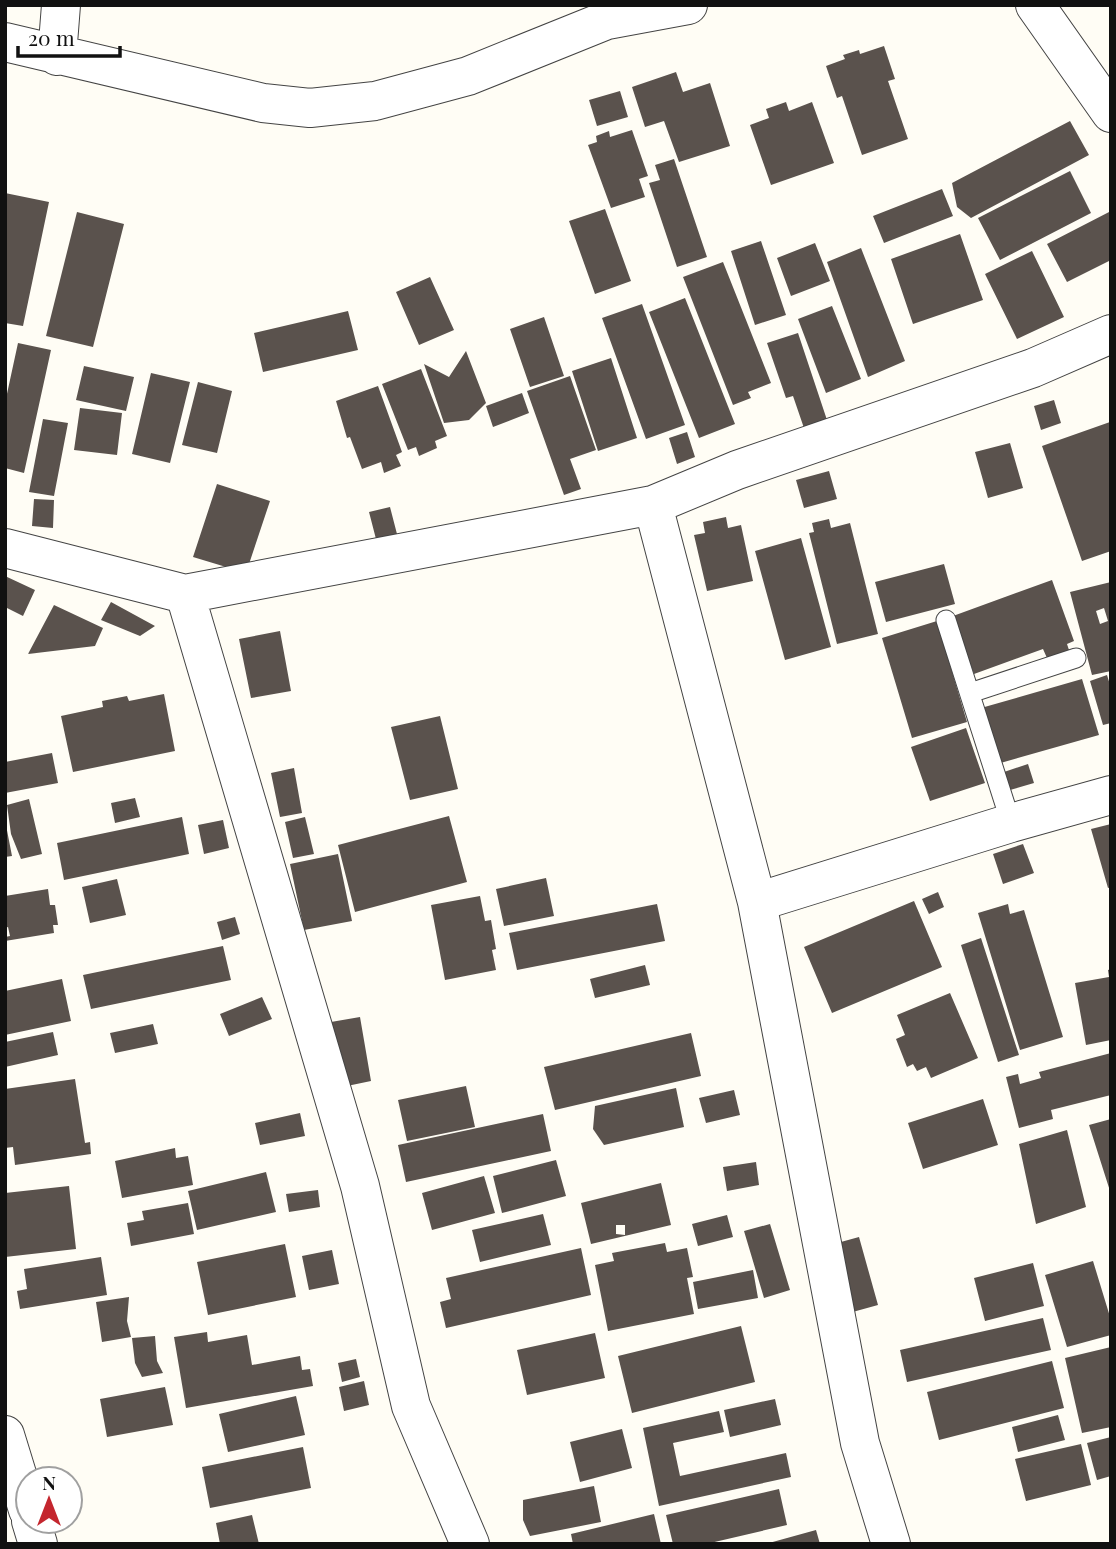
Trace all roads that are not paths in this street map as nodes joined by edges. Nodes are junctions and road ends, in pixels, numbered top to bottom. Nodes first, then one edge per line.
1 (61, 5) edge
2 (568, 5) edge
3 (688, 5) edge
4 (1035, 5) edge
5 (607, 20) junction
6 (5, 42) edge
7 (57, 55) junction
8 (1111, 113) edge
9 (1111, 334) edge
10 (653, 505) junction
11 (5, 548) edge
12 (185, 594) junction
13 (946, 620) dead end
14 (1076, 658) dead end
15 (970, 693) junction
16 (1111, 795) edge
17 (1011, 823) junction
18 (757, 902) junction
19 (5, 1435) edge
20 (14, 1465) edge
21 (470, 1544) edge
22 (891, 1544) edge

1 - 7 street
2 - 5 street
3 - 5 street
4 - 8 street
5 - 7 street
6 - 7 street
9 - 10 street
10 - 12 street
10 - 18 street
11 - 12 street
12 - 21 street
13 - 15 lane
14 - 15 lane
15 - 17 lane
16 - 17 street
17 - 18 street
18 - 22 street
19 - 20 street

